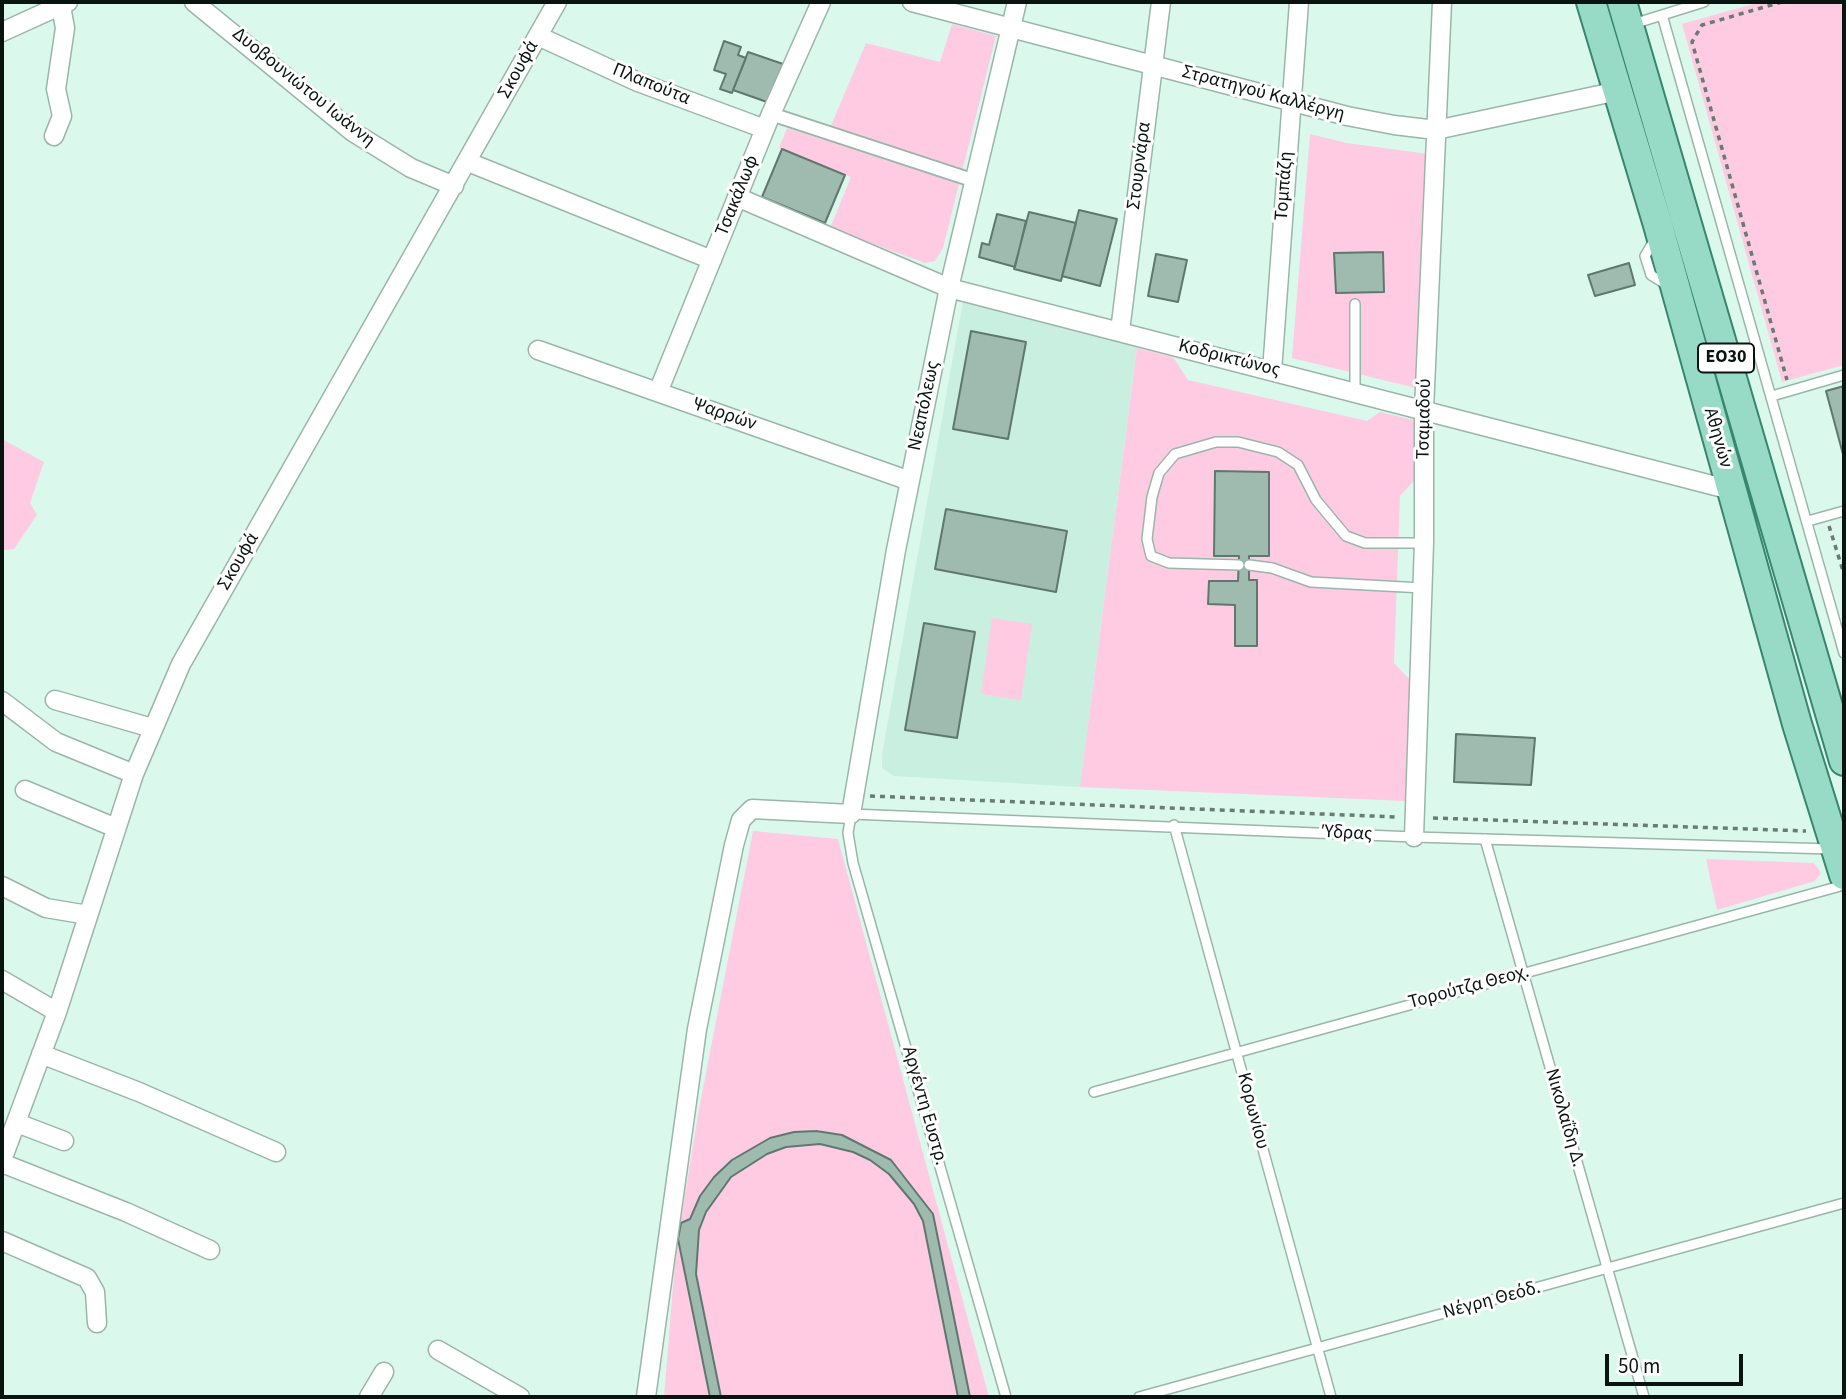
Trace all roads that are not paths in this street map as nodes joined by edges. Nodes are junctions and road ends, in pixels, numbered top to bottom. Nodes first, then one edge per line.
1 (194, 2) edge
2 (558, 2) edge
3 (821, 2) edge
4 (912, 2) edge
5 (1017, 2) edge
6 (1161, 2) edge
7 (1299, 2) edge
8 (1442, 2) edge
9 (1591, 2) edge
10 (1704, 2) edge
11 (65, 4) edge
12 (1626, 13) edge
13 (1662, 15) junction
14 (1012, 30) junction
15 (2, 32) edge
16 (538, 36) junction
17 (1153, 65) junction
18 (1618, 91) junction
19 (1291, 102) junction
20 (768, 121) junction
21 (1436, 130) junction
22 (54, 136) dead end
23 (468, 162) junction
24 (975, 181) junction
25 (454, 186) junction
26 (737, 197) junction
27 (712, 260) junction
28 (949, 288) junction
29 (1355, 304) dead end
30 (1120, 331) junction
31 (538, 350) dead end
32 (1272, 371) junction
33 (1844, 375) edge
34 (1355, 391) junction
35 (658, 392) junction
36 (1772, 396) junction
37 (1424, 410) junction
38 (910, 481) junction
39 (1731, 490) junction
40 (1844, 511) edge
41 (1808, 521) junction
42 (1424, 543) junction
43 (1423, 588) junction
44 (1844, 653) edge
45 (55, 700) dead end
46 (2, 701) edge
47 (152, 728) junction
48 (1844, 761) edge
49 (134, 774) junction
50 (25, 790) dead end
51 (852, 804) junction
52 (1174, 825) junction
53 (116, 828) junction
54 (1413, 837) junction
55 (1485, 839) junction
56 (1839, 851) edge
57 (1844, 885) edge
58 (2, 886) edge
59 (88, 915) junction
60 (1523, 974) junction
61 (2, 980) edge
62 (57, 1012) junction
63 (1236, 1053) junction
64 (41, 1054) junction
65 (1094, 1091) dead end
66 (17, 1123) junction
67 (64, 1142) dead end
68 (276, 1152) dead end
69 (2, 1161) edge
70 (1844, 1203) edge
71 (2, 1241) edge
72 (209, 1250) dead end
73 (1607, 1270) junction
74 (97, 1322) dead end
75 (1318, 1349) junction
76 (438, 1350) dead end
77 (384, 1372) dead end
78 (369, 1397) edge
79 (520, 1397) edge
80 (646, 1397) edge
81 (1006, 1397) edge
82 (1139, 1397) edge
83 (1331, 1397) edge
84 (1644, 1397) edge

1 - 25 street, Δυοβουνιώτου Ιωάννη
2 - 16 street, Σκουφά
3 - 20 street, Τσακάλωφ
4 - 14 street, Στρατηγού Καλλέργη
5 - 14 street, Νεαπόλεως
6 - 17 street, Στουρνάρα
7 - 19 street, Τομπάζη
8 - 21 street, Τσαμαδού
9 - 18 main road, Αθηνών / ΕΟ30
10 - 13 lane
11 - 15 street
11 - 22 street
12 - 13 lane
12 - 48 main road, Αθηνών / ΕΟ30
13 - 36 lane
14 - 17 street, Στρατηγού Καλλέργη
14 - 24 street, Νεαπόλεως
16 - 20 street, Πλαπούτα
16 - 23 street, Σκουφά
17 - 19 street, Στρατηγού Καλλέργη
17 - 30 street, Στουρνάρα
18 - 21 street, Στρατηγού Καλλέργη
18 - 39 main road, Αθηνών / ΕΟ30
19 - 21 street, Στρατηγού Καλλέργη
19 - 32 street, Τομπάζη
20 - 24 street, Πλαπούτα
20 - 26 street, Τσακάλωφ
21 - 37 street, Τσαμαδού
23 - 25 street, Σκουφά
23 - 27 street
24 - 28 street, Νεαπόλεως
25 - 47 street, Σκουφά
26 - 27 street, Τσακάλωφ
26 - 28 street, Κοδρικτώνος
27 - 35 street, Τσακάλωφ
28 - 30 street, Κοδρικτώνος
28 - 38 street, Νεαπόλεως
29 - 34 lane
30 - 32 street, Κοδρικτώνος
31 - 35 street, Ψαρρών
32 - 34 street, Κοδρικτώνος
33 - 36 lane
34 - 37 street, Κοδρικτώνος
35 - 38 street, Ψαρρών
36 - 41 lane
37 - 39 street, Κοδρικτώνος
37 - 42 street, Τσαμαδού
38 - 51 street, Νεαπόλεως
39 - 56 main road, Αθηνών / ΕΟ30
40 - 41 lane
41 - 44 lane
42 - 43 street, Τσαμαδού
42 - 43 lane
43 - 54 street, Τσαμαδού
45 - 47 street
46 - 49 street
47 - 49 street, Σκουφά
49 - 53 street, Σκουφά
50 - 53 street
51 - 52 lane, Ύδρας
51 - 80 street
51 - 81 lane, Αργέντη Ευστρ.
52 - 54 lane, Ύδρας
52 - 63 lane, Κορωνίου
53 - 59 street, Σκουφά
54 - 55 lane, Ύδρας
55 - 56 lane, Ύδρας
55 - 60 lane, Νικολαΐδη Δ.
57 - 60 lane, Τορούτζα Θεοχ.
58 - 59 street
59 - 62 street, Σκουφά
60 - 63 lane, Τορούτζα Θεοχ.
60 - 73 lane, Νικολαΐδη Δ.
61 - 62 street
62 - 64 street, Σκουφά
63 - 65 lane, Τορούτζα Θεοχ.
63 - 75 lane, Κορωνίου
64 - 66 street, Σκουφά
64 - 68 street
66 - 67 street
66 - 69 street, Σκουφά
69 - 72 street
70 - 73 lane, Νέγρη Θεόδ.
71 - 74 street
73 - 75 lane, Νέγρη Θεόδ.
73 - 84 lane, Νικολαΐδη Δ.
75 - 82 lane, Νέγρη Θεόδ.
75 - 83 lane, Κορωνίου
76 - 79 street
77 - 78 street

